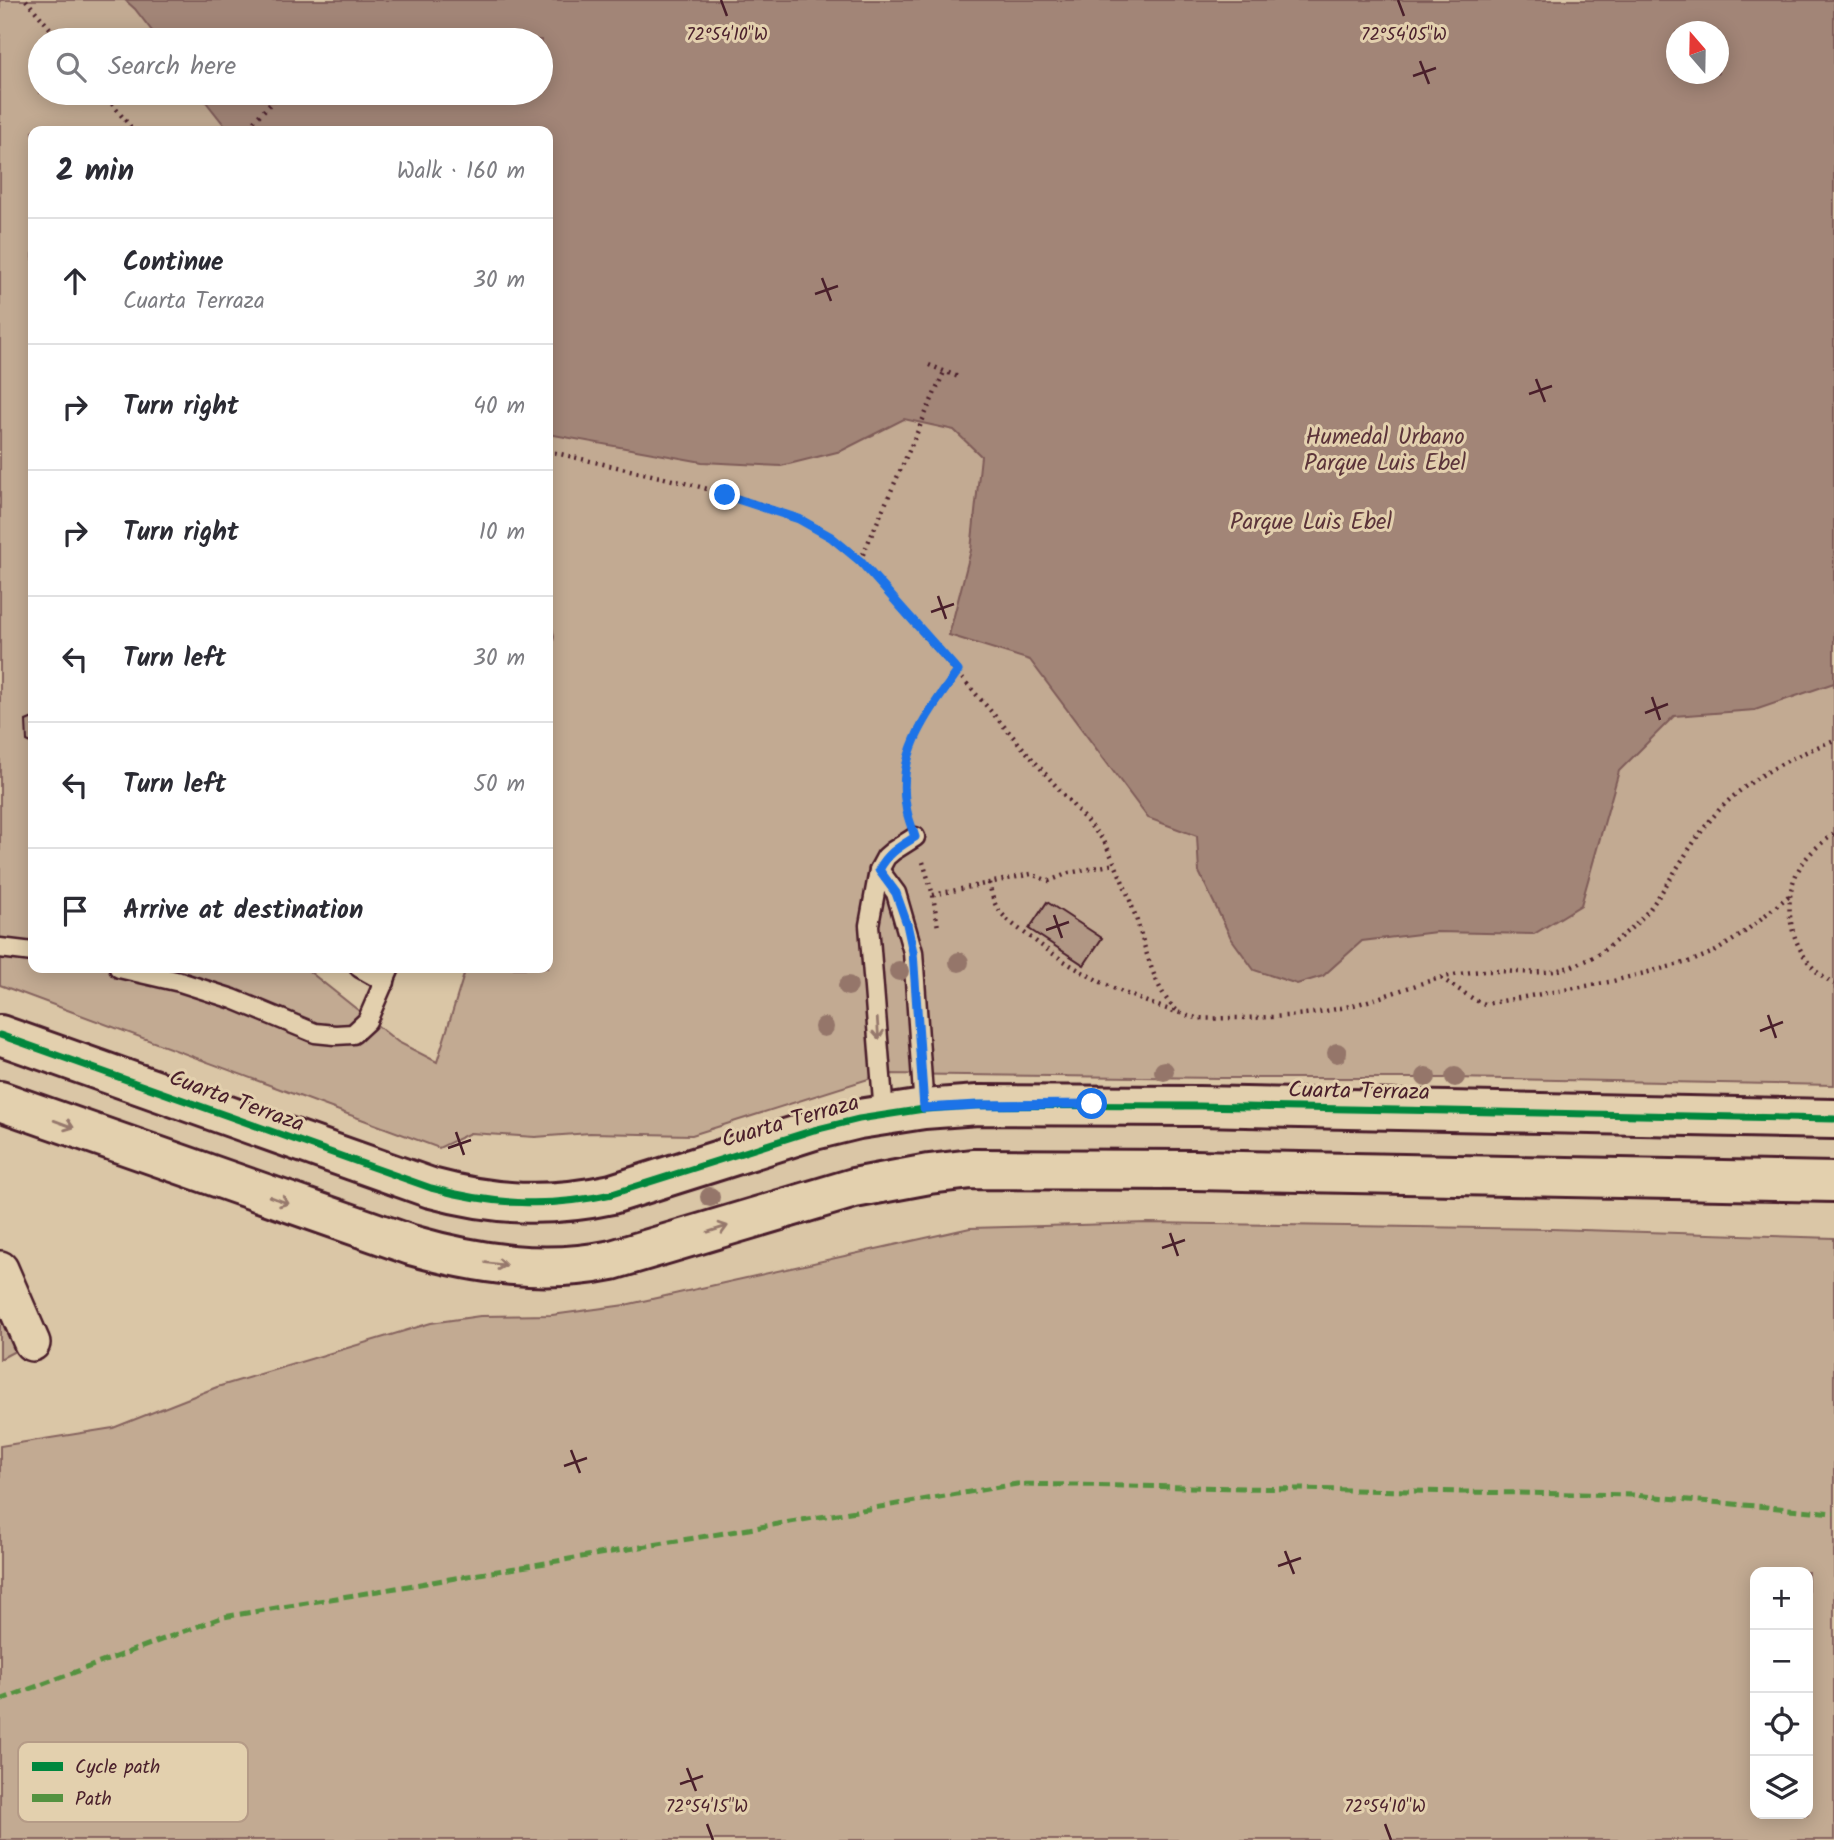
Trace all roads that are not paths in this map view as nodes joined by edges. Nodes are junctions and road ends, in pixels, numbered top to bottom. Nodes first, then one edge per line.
1 (915, 837) road end
2 (879, 870) junction
3 (0, 948) edge
4 (28, 951) edge
5 (141, 973) edge
6 (388, 975) edge
7 (0, 1035) edge
8 (0, 1101) edge
9 (924, 1108) junction
10 (884, 1114) junction
11 (1834, 1119) edge
12 (1834, 1182) edge
13 (0, 1269) edge
14 (32, 1343) dead end

1 - 2 lane
2 - 9 lane
2 -> 10 lane
3 - 4 lane
5 - 6 lane
7 - 10 street, Cuarta Terraza
8 -> 12 street
9 - 10 street, Cuarta Terraza
9 - 11 street, Cuarta Terraza
13 - 14 street

